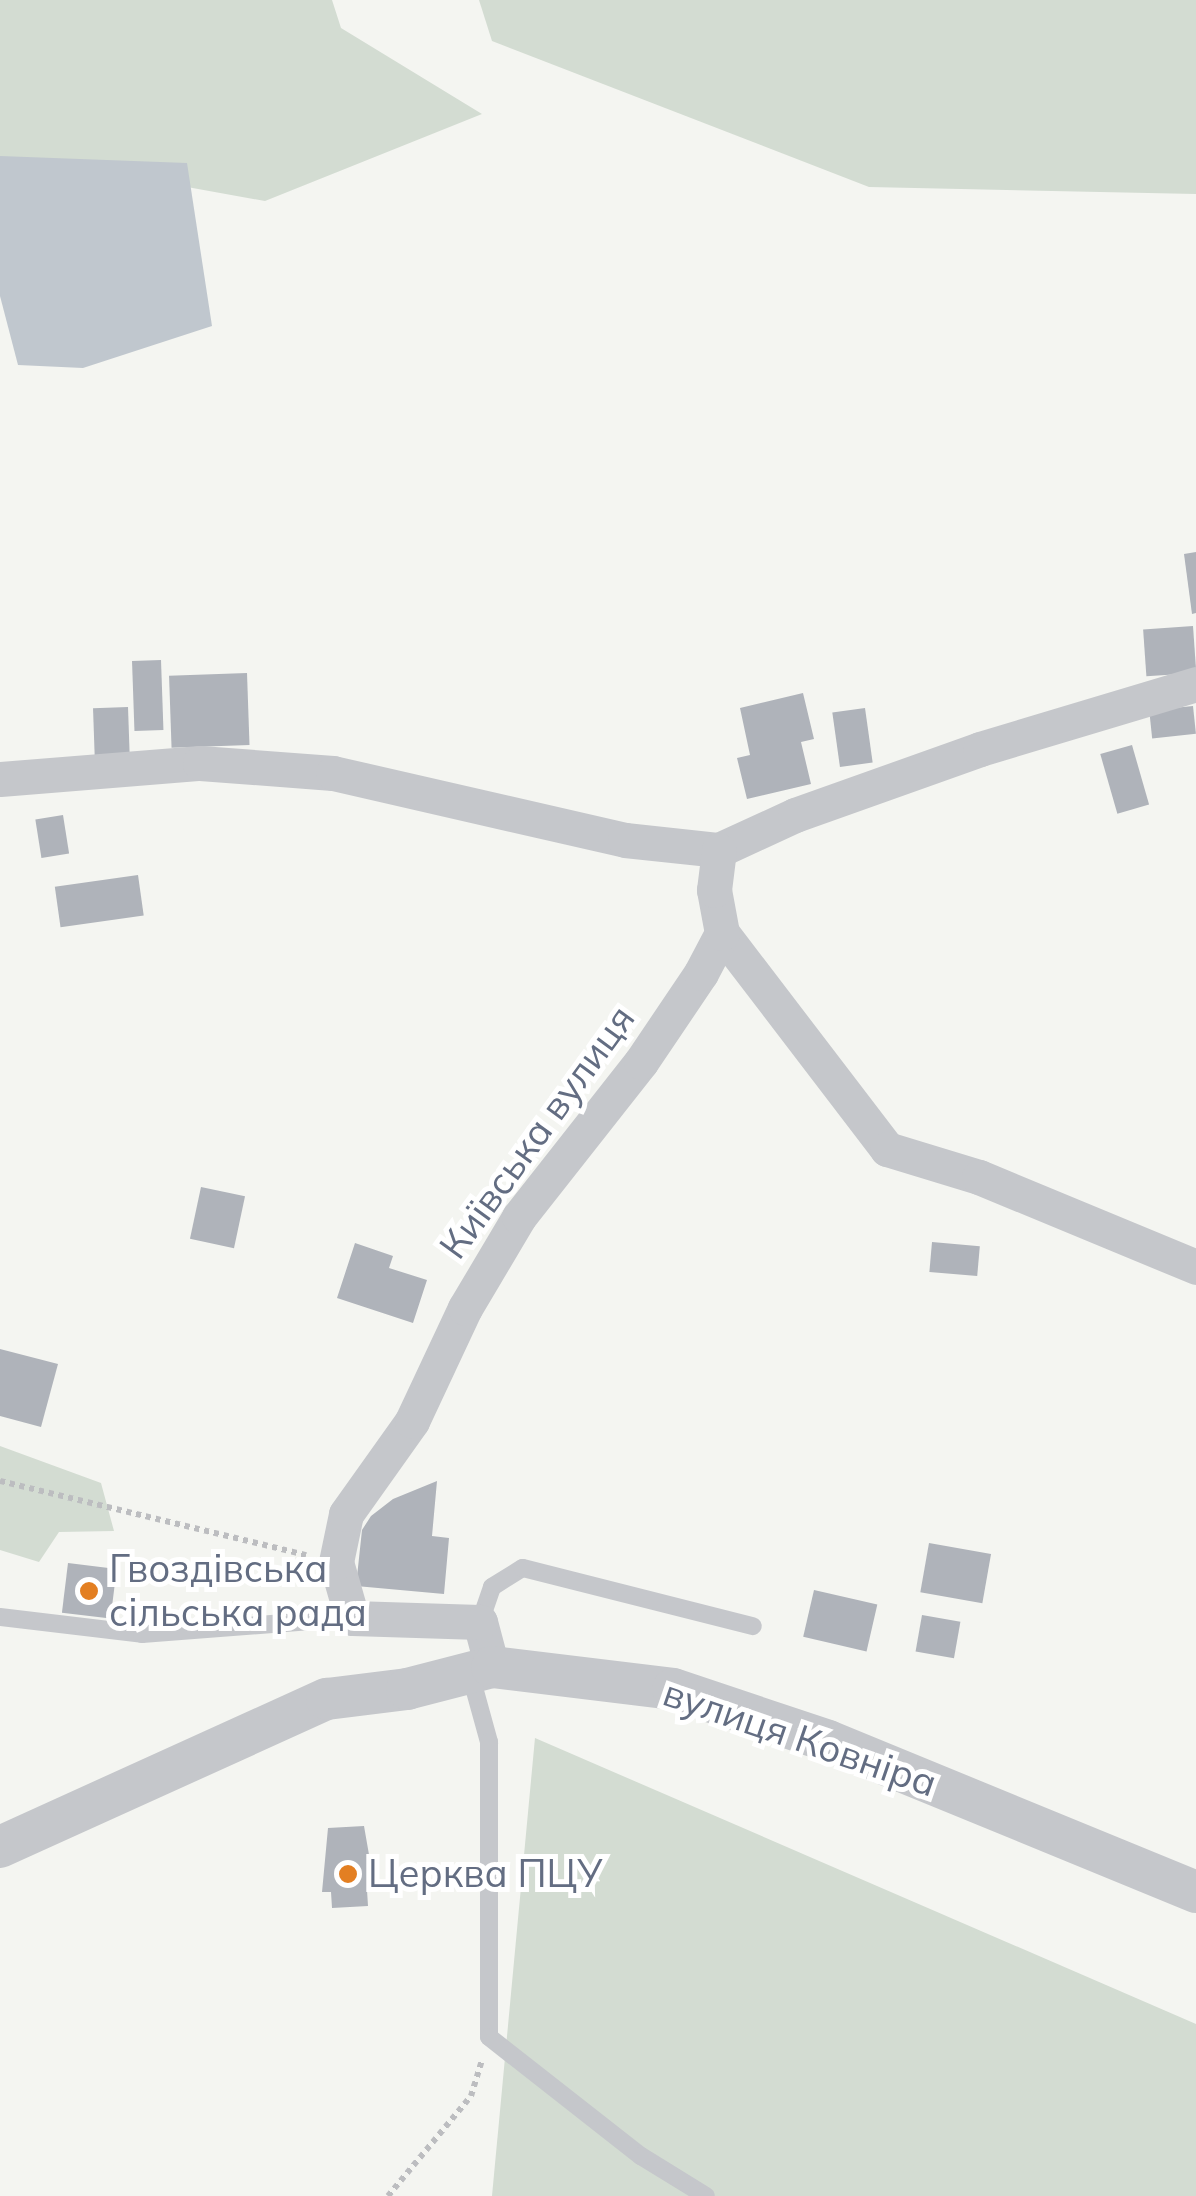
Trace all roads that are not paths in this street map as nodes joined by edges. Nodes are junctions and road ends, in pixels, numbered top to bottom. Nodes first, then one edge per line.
1 (1196, 684) edge
2 (0, 778) edge
3 (719, 850) junction
4 (722, 933) junction
5 (1196, 1267) edge
6 (0, 1617) edge
7 (352, 1618) junction
8 (480, 1622) junction
9 (754, 1626) dead end
10 (481, 1670) junction
11 (0, 1847) edge
12 (1196, 1892) edge
13 (706, 2196) edge

1 - 3 street
2 - 3 street
3 - 4 street
4 - 5 street
4 - 7 street, Київська вулиця
6 - 7 lane
7 - 8 street
8 - 9 lane
8 - 10 street
10 - 11 street, вулиця Ковніра
10 - 12 street, вулиця Ковніра
10 - 13 lane

